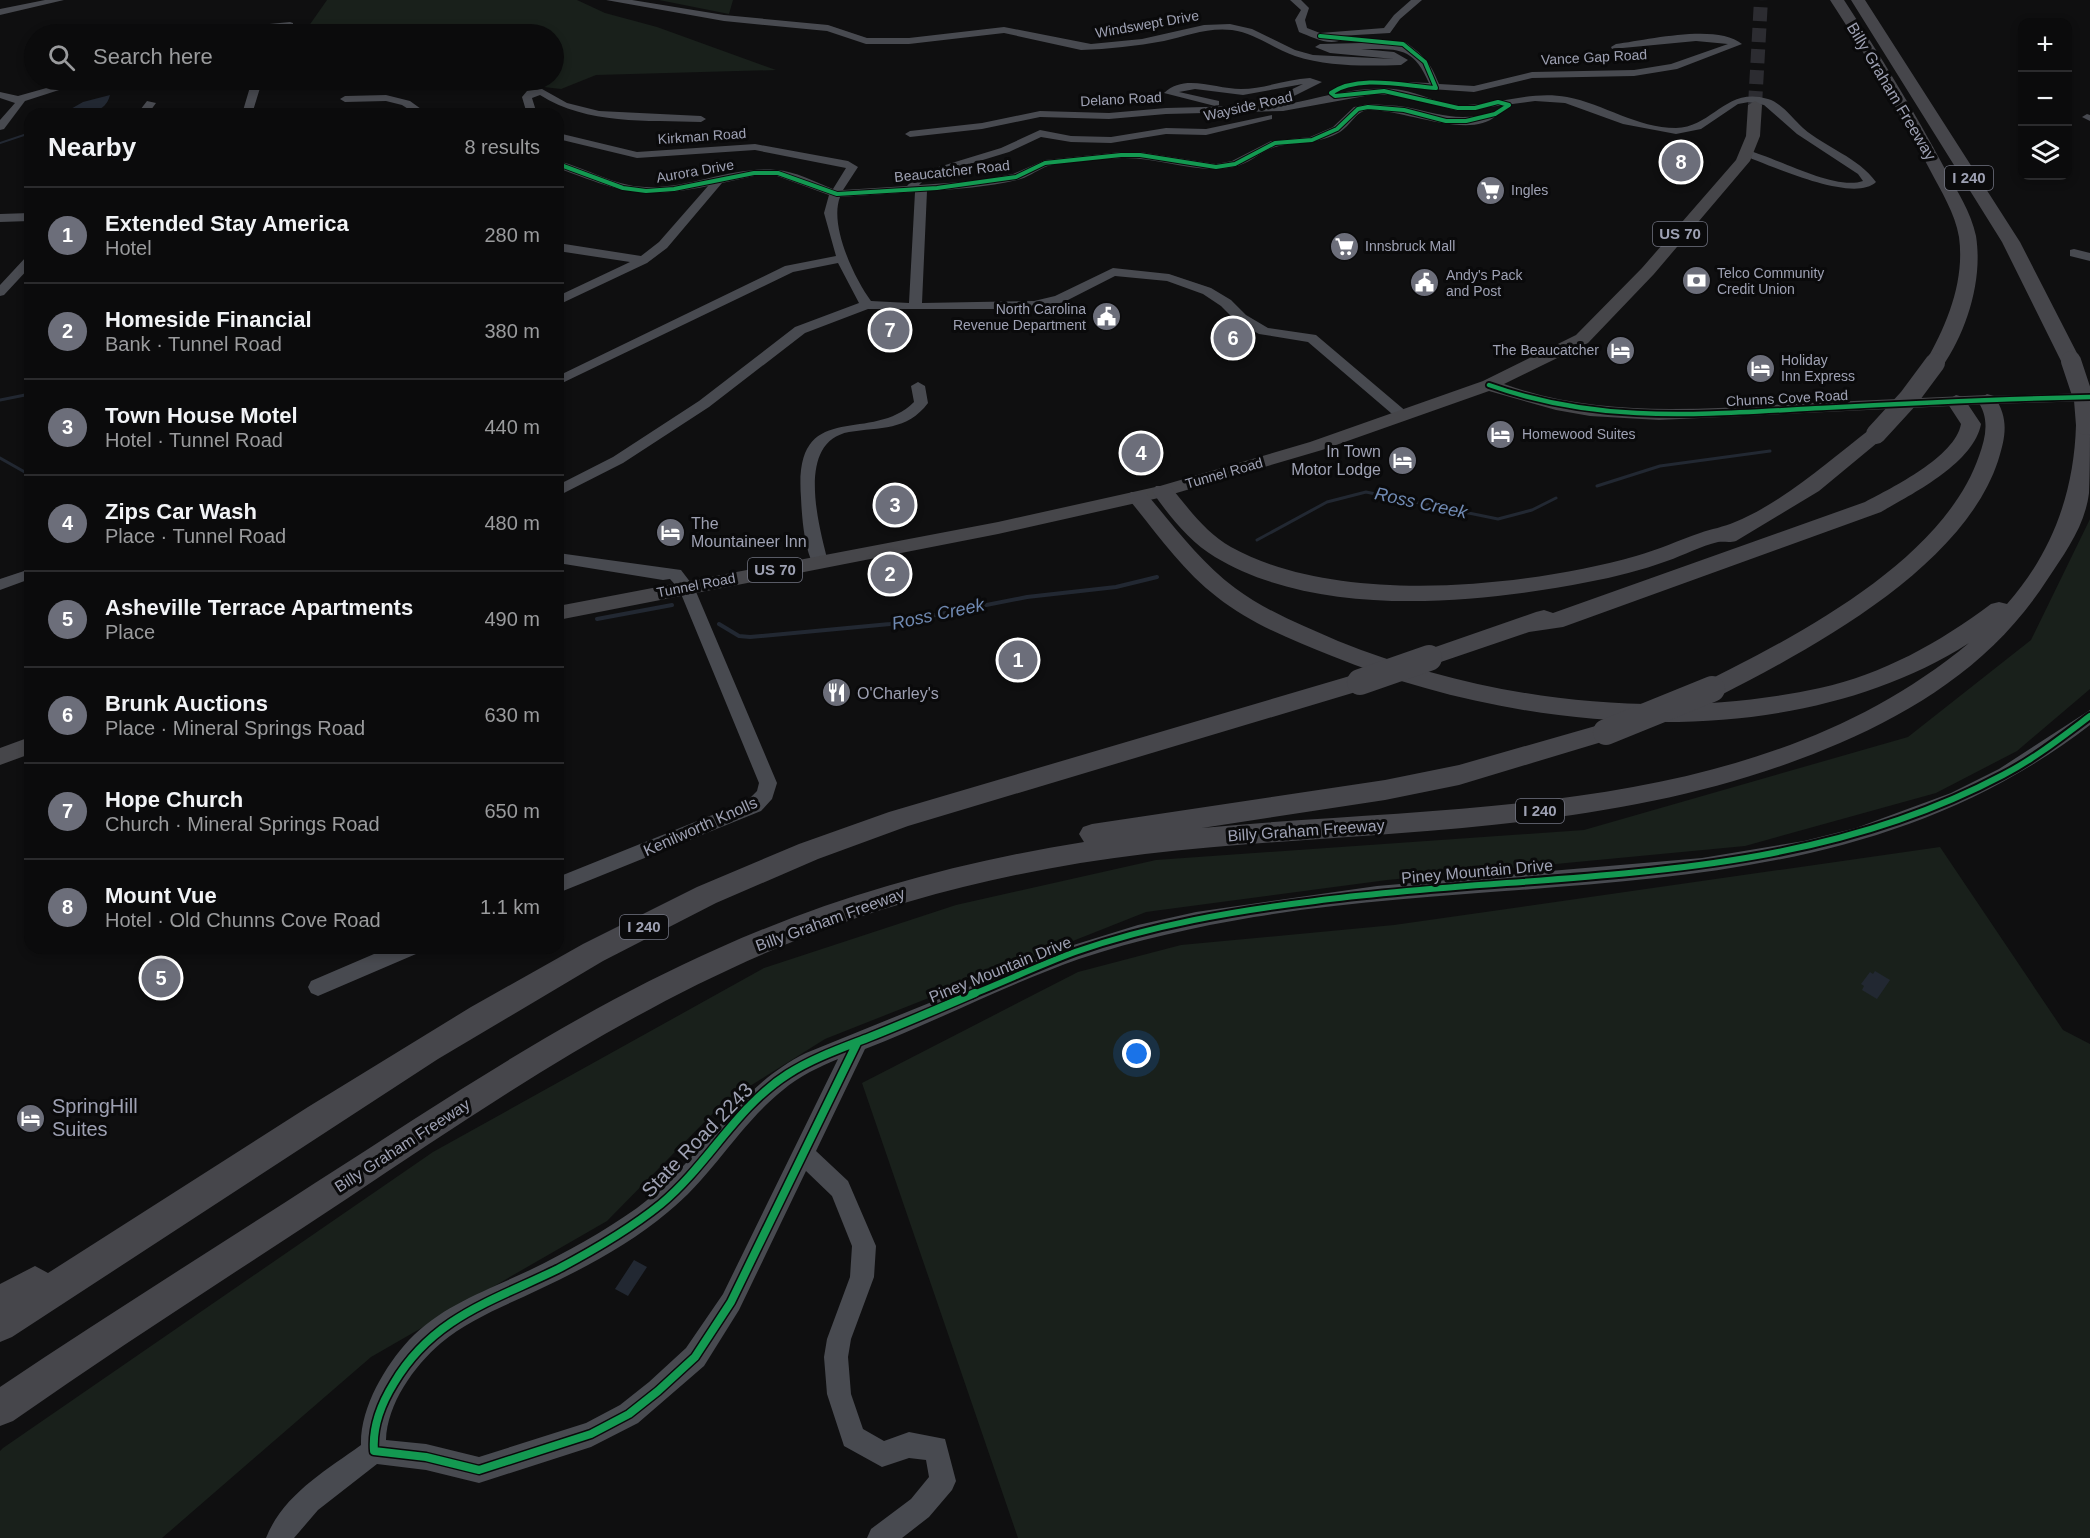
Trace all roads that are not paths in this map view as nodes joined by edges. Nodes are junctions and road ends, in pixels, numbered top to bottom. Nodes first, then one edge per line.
1 (59, 0) edge
2 (611, 0) edge
3 (1295, 0) edge
4 (1417, 0) edge
5 (1837, 0) edge
6 (1858, 0) edge
7 (0, 12) edge
8 (1320, 36) junction
9 (1616, 47) dead end
10 (1410, 48) junction
11 (1436, 88) junction
12 (51, 90) edge
13 (254, 90) edge
14 (0, 95) edge
15 (1333, 95) junction
16 (20, 99) junction
17 (345, 99) dead end
18 (1317, 100) junction
19 (1287, 101) junction
20 (151, 103) dead end
21 (1508, 103) junction
22 (1755, 105) tunnel mouth
23 (147, 108) edge
24 (249, 108) edge
25 (417, 108) edge
26 (530, 108) edge
27 (701, 119) dead end
28 (0, 127) edge
29 (910, 134) dead end
30 (564, 138) edge
31 (1746, 153) junction
32 (564, 166) edge
33 (717, 182) junction
34 (916, 188) junction
35 (837, 194) junction
36 (24, 217) edge
37 (0, 218) edge
38 (564, 248) edge
39 (2074, 253) dead end
40 (2090, 257) edge
41 (843, 258) junction
42 (643, 260) junction
43 (24, 266) edge
44 (0, 292) edge
45 (564, 298) edge
46 (867, 305) junction
47 (915, 307) junction
48 (564, 378) edge
49 (1489, 385) junction
50 (918, 386) dead end
51 (2090, 397) edge
52 (1987, 400) junction
53 (1956, 401) junction
54 (1403, 416) junction
55 (564, 488) edge
56 (1162, 491) junction
57 (1138, 497) junction
58 (1741, 528) junction
59 (564, 559) edge
60 (820, 562) junction
61 (2046, 565) junction
62 (24, 576) edge
63 (0, 585) edge
64 (686, 586) junction
65 (564, 612) edge
66 (1529, 624) junction
67 (2090, 716) edge
68 (24, 747) edge
69 (0, 757) edge
70 (962, 876) junction
71 (564, 883) edge
72 (395, 954) edge
73 (318, 987) dead end
74 (857, 1043) junction
75 (803, 1153) junction
76 (120, 1245) junction
77 (0, 1303) edge
78 (0, 1325) edge
79 (4, 1406) edge
80 (374, 1451) junction
81 (279, 1538) edge
82 (880, 1538) edge

1 - 7 street
2 - 10 street, Windswept Drive
3 - 8 street
4 - 8 street
5 - 58 highway, Billy Graham Freeway / I 240, bridge
6 - 61 highway, Billy Graham Freeway / I 240, bridge
8 - 10 street
9 - 11 street, Vance Gap Road
10 - 11 street
11 - 15 street
12 - 16 street
13 - 24 street
14 - 16 street
15 - 18 street, Delano Road
15 - 19 street
15 - 21 street
16 - 28 street
17 - 25 street
18 - 29 street, Delano Road
18 - 34 street, Wayside Road
19 - 19 street
20 - 23 street
21 - 31 street
21 - 34 street, Beaucatcher Road
22 - 31 main road, Tunnel Road / US 70
26 - 27 street
30 - 35 street, Kirkman Road
31 - 49 main road, Tunnel Road / US 70
32 - 33 street, Aurora Drive
33 - 35 street, Aurora Drive
33 - 42 street
34 - 35 street, Beaucatcher Road
34 - 47 street
35 - 41 street
36 - 37 street
38 - 42 street
39 - 40 street
41 - 46 street
41 - 48 street
42 - 45 street
43 - 44 street
46 - 47 street
46 - 55 street
47 - 54 street
49 - 53 main road, Chunns Cove Road
49 - 54 main road, Tunnel Road / US 70
50 - 60 street
51 - 52 street, Chunns Cove Road
52 - 53 main road, Chunns Cove Road
52 - 70 highway, bridge
53 - 66 highway
54 - 56 main road, Tunnel Road / US 70
56 - 57 main road, Tunnel Road / US 70
56 - 58 highway
57 - 60 main road, Tunnel Road / US 70
57 - 61 highway
58 - 66 highway, Billy Graham Freeway / I 240
59 - 64 street
60 - 64 main road, Tunnel Road / US 70
61 - 70 highway, Billy Graham Freeway / I 240
62 - 63 street
64 - 65 main road, Tunnel Road / US 70
64 - 71 street, Kenilworth Knolls
66 - 76 highway, Billy Graham Freeway / I 240, bridge
67 - 74 street, Piney Mountain Drive
68 - 69 main road
70 - 79 highway, Billy Graham Freeway / I 240
72 - 73 street
74 - 75 street
74 - 80 street, State Road 2243
75 - 80 street
75 - 82 street
76 - 77 highway
76 - 78 highway, Billy Graham Freeway / I 240
80 - 81 street

